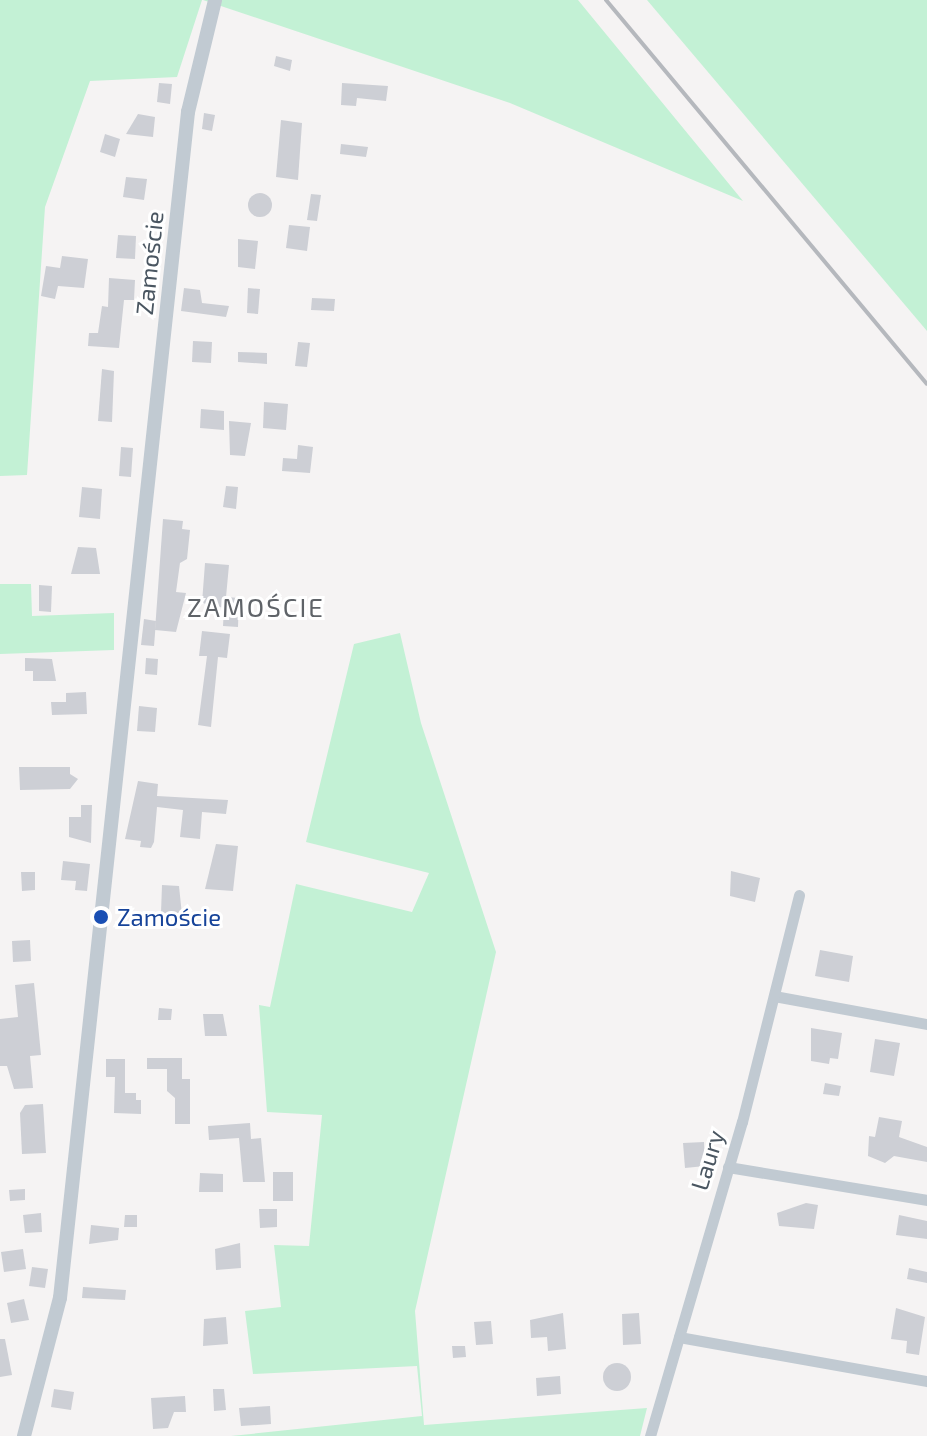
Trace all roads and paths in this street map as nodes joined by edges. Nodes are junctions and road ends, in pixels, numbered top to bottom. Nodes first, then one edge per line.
1 (215, 0) edge
2 (799, 895) dead end
3 (774, 996) junction
4 (927, 1024) edge
5 (728, 1167) junction
6 (927, 1200) edge
7 (679, 1337) junction
8 (927, 1381) edge
9 (24, 1436) edge
10 (650, 1436) edge

1 - 9 street, Zamoście
2 - 3 street, Laury
3 - 4 street
3 - 5 street, Laury
5 - 6 street
5 - 7 street, Laury
7 - 8 street
7 - 10 street, Laury

